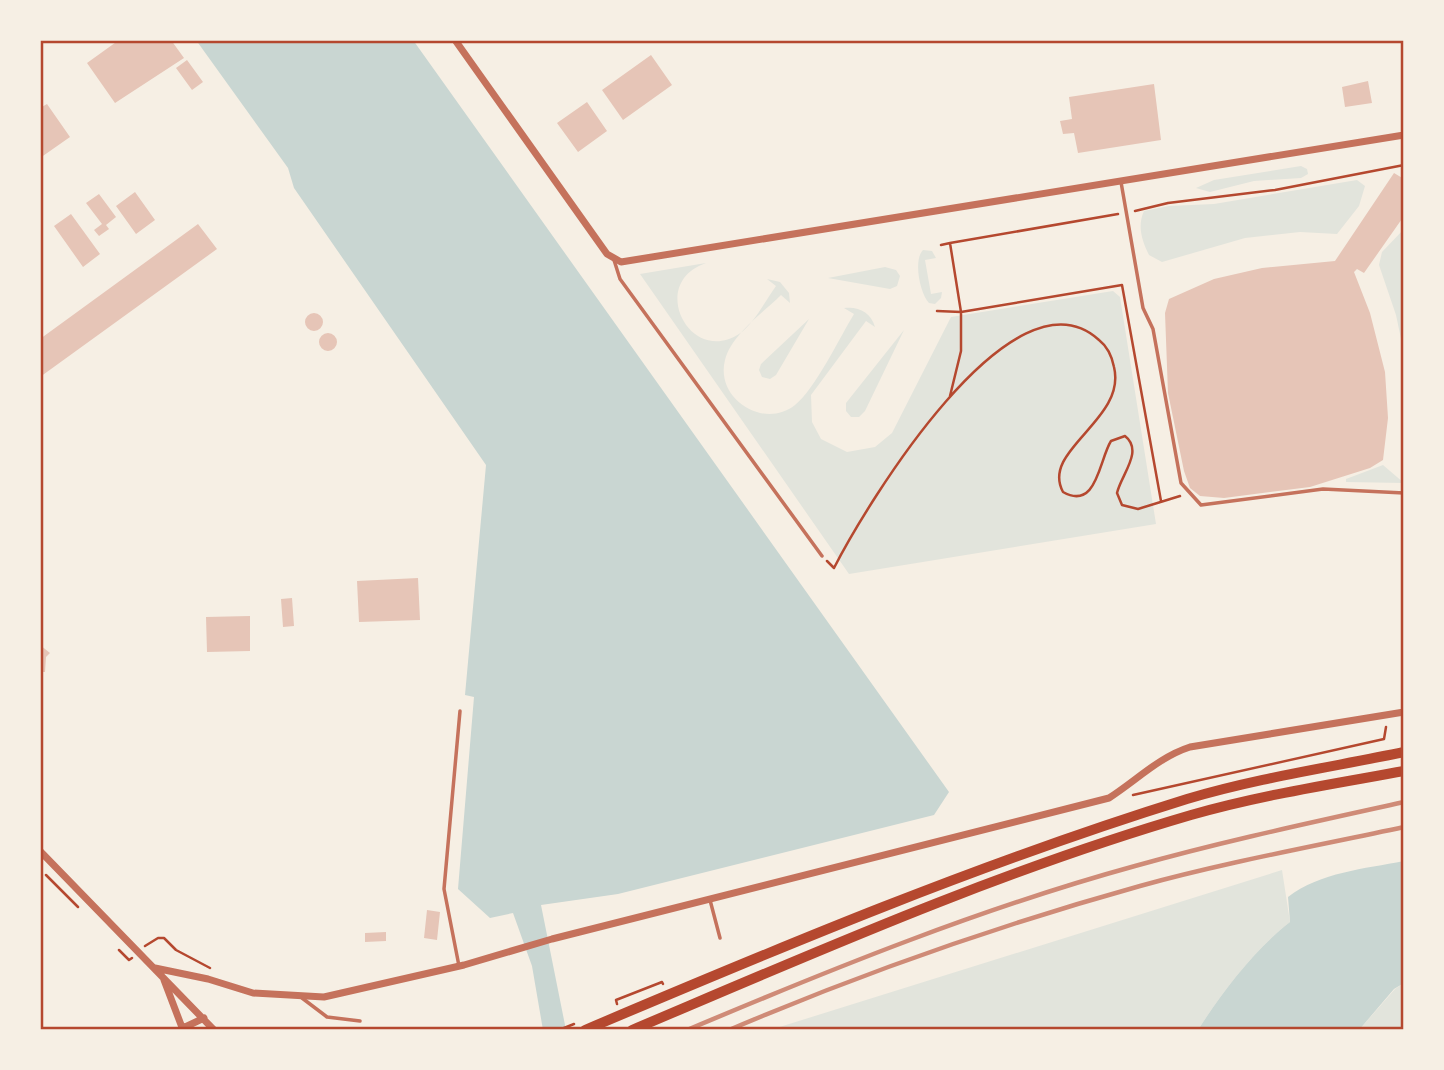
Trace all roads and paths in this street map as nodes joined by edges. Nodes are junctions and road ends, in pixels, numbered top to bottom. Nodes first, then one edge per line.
1 (455, 40) edge
2 (1403, 135) edge
3 (1404, 165) edge
4 (1121, 180) junction
5 (1126, 213) junction
6 (950, 243) junction
7 (941, 245) dead end
8 (614, 260) junction
9 (937, 311) dead end
10 (961, 312) junction
11 (950, 397) junction
12 (1190, 493) junction
13 (1404, 493) edge
14 (1161, 501) junction
15 (821, 556) joint
16 (460, 711) dead end
17 (1404, 712) edge
18 (1404, 752) edge
19 (1404, 771) edge
20 (40, 851) edge
21 (710, 900) junction
22 (720, 938) dead end
23 (139, 952) junction
24 (459, 966) junction
25 (155, 968) junction
26 (218, 971) dead end
27 (162, 976) junction
28 (302, 998) junction
29 (204, 1018) junction
30 (360, 1021) dead end
31 (183, 1029) edge
32 (214, 1030) edge
33 (584, 1030) edge
34 (632, 1030) edge

1 - 8 street
2 - 4 street
3 - 5 path
4 - 5 lane
4 - 8 street
5 - 6 path
5 - 12 lane
6 - 7 path
6 - 10 path
8 - 15 lane
9 - 10 path
10 - 11 path
10 - 14 path
11 - 14 path
11 - 15 path
12 - 13 lane
12 - 14 path
16 - 24 lane
17 - 21 street
18 - 33 highway
19 - 34 highway
20 - 23 street
21 - 22 lane
21 - 24 street
23 - 25 street
23 - 26 path
24 - 28 street
25 - 27 street
25 - 28 street
27 - 29 street
27 - 31 street
28 - 30 lane
29 - 31 street
29 - 32 street

